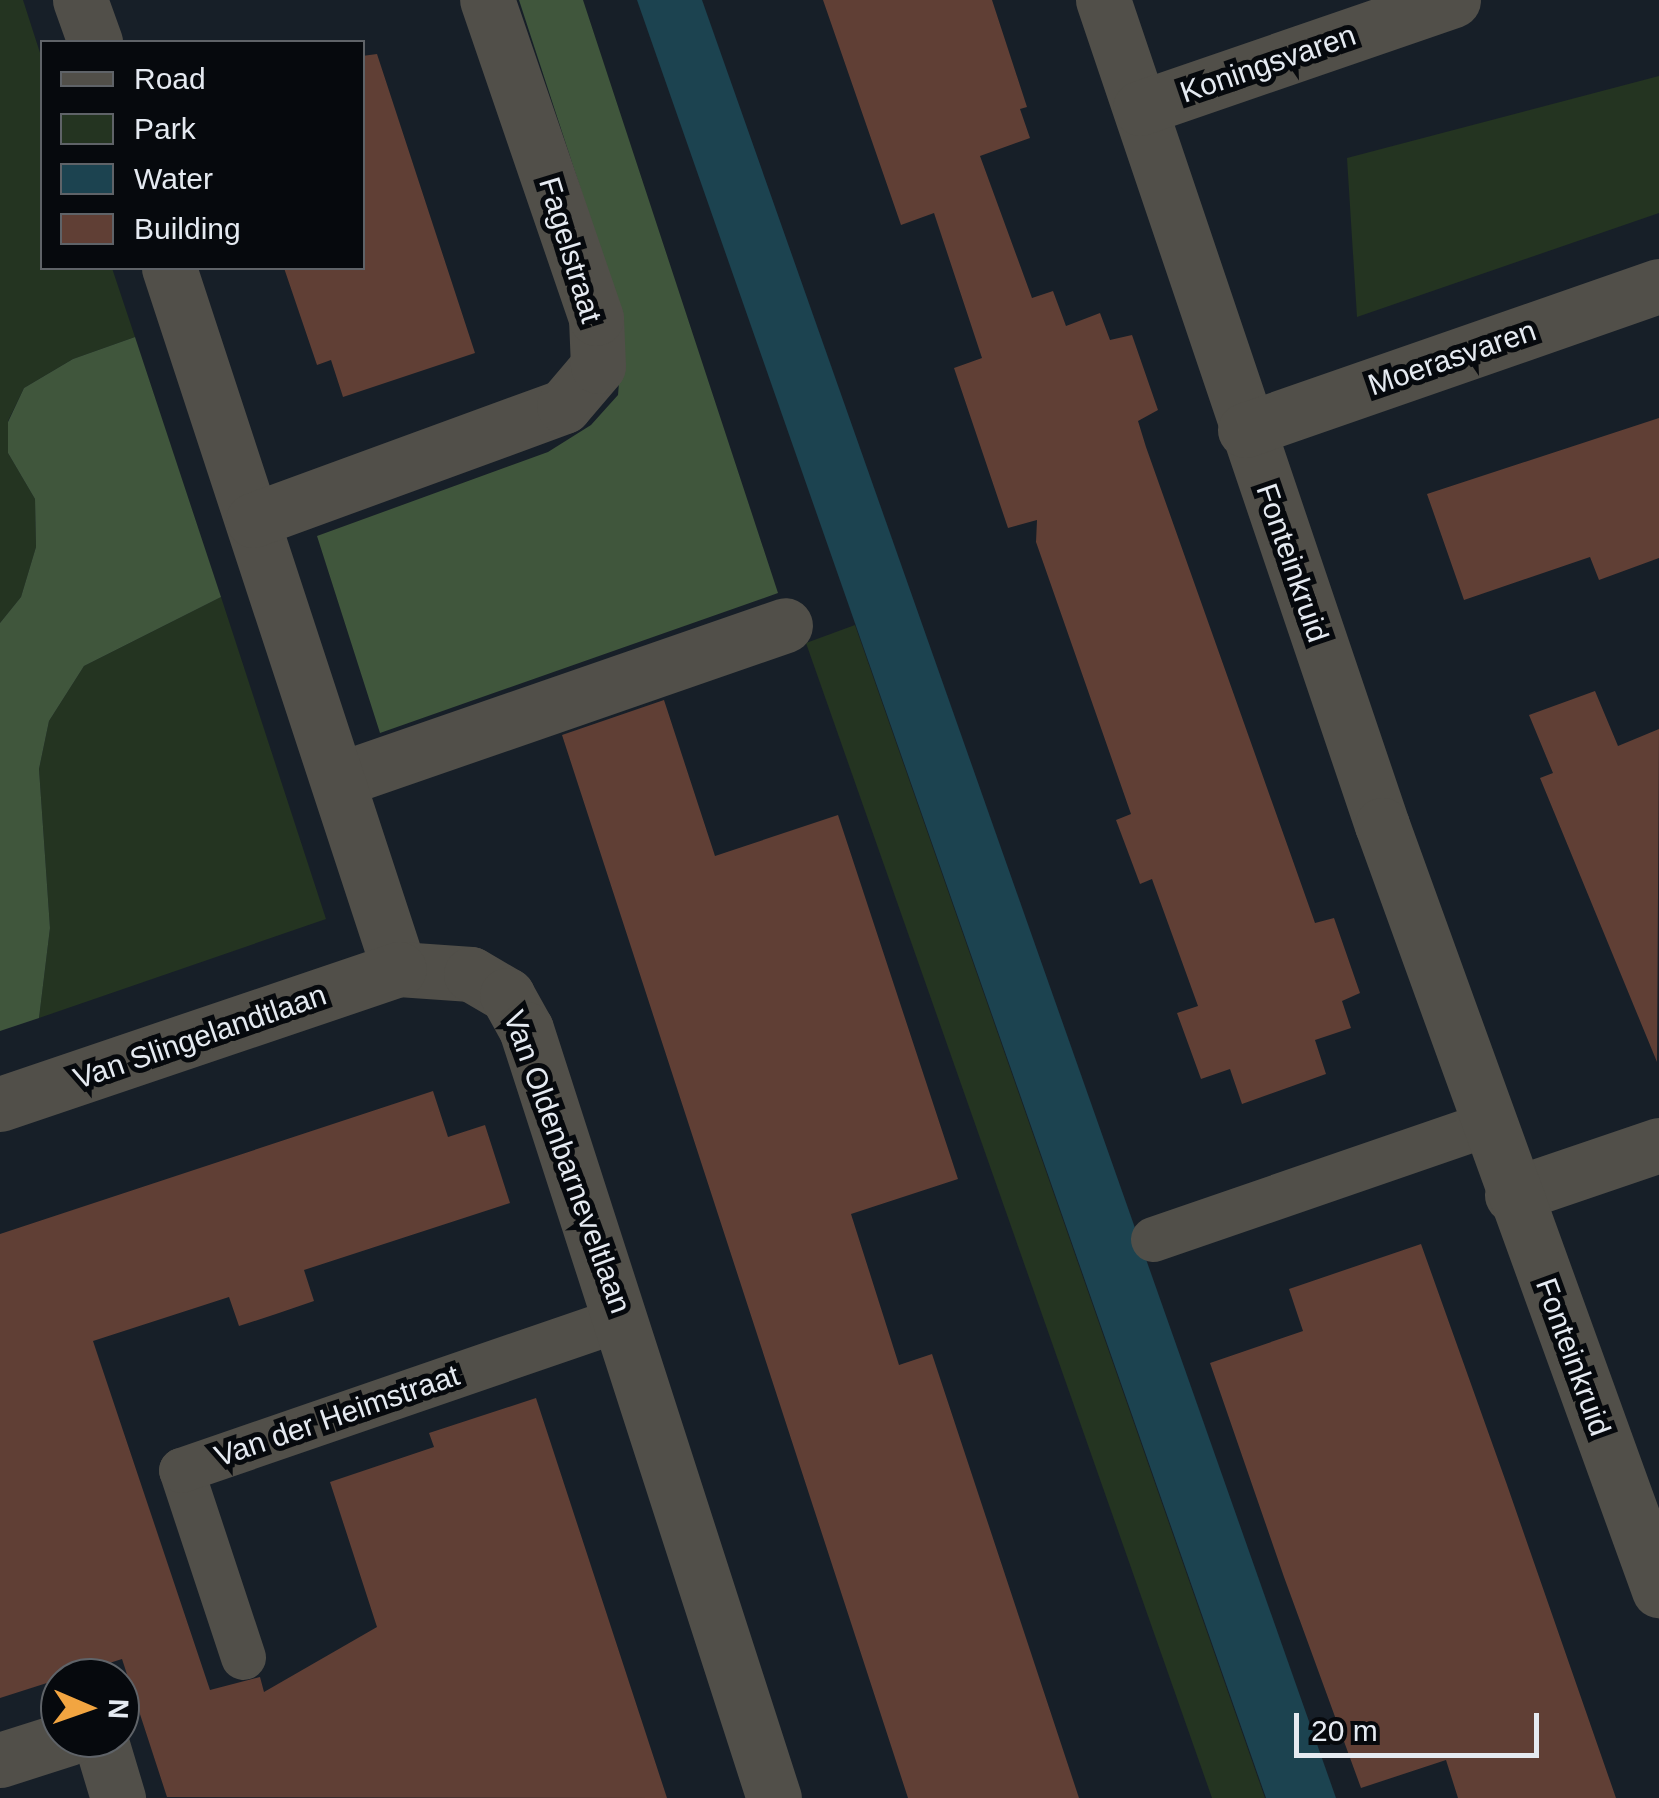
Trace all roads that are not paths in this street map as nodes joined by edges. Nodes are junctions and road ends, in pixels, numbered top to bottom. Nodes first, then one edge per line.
1 (80, 0) edge
2 (488, 0) edge
3 (1103, 0) edge
4 (1453, 0) edge
5 (93, 40) edge
6 (1140, 108) junction
7 (170, 270) edge
8 (1659, 286) edge
9 (1245, 430) junction
10 (253, 520) junction
11 (785, 624) dead end
12 (338, 780) junction
13 (399, 969) junction
14 (0, 1104) edge
15 (1488, 1124) junction
16 (1659, 1145) edge
17 (1512, 1194) junction
18 (1153, 1239) dead end
19 (624, 1318) junction
20 (1659, 1590) edge
21 (244, 1657) dead end
22 (40, 1747) edge
23 (106, 1758) edge
24 (0, 1760) edge
25 (118, 1798) edge
26 (774, 1798) edge

1 - 5 street
2 - 10 street, Fagelstraat
3 - 6 street, Fonteinkruid
4 - 6 street, Koningsvaren
6 - 9 street, Fonteinkruid
7 - 10 street
8 - 9 street, Moerasvaren
9 - 15 street, Fonteinkruid
10 - 12 street
11 - 12 street
12 - 13 street
13 - 14 street, Van Slingelandtlaan
13 - 19 street, Van Oldenbarneveltlaan
15 - 17 street, Fonteinkruid
15 - 18 lane
16 - 17 street
17 - 20 street, Fonteinkruid
19 - 21 lane, Van der Heimstraat
19 - 26 street, Van Oldenbarneveltlaan
22 - 24 street
23 - 25 street

